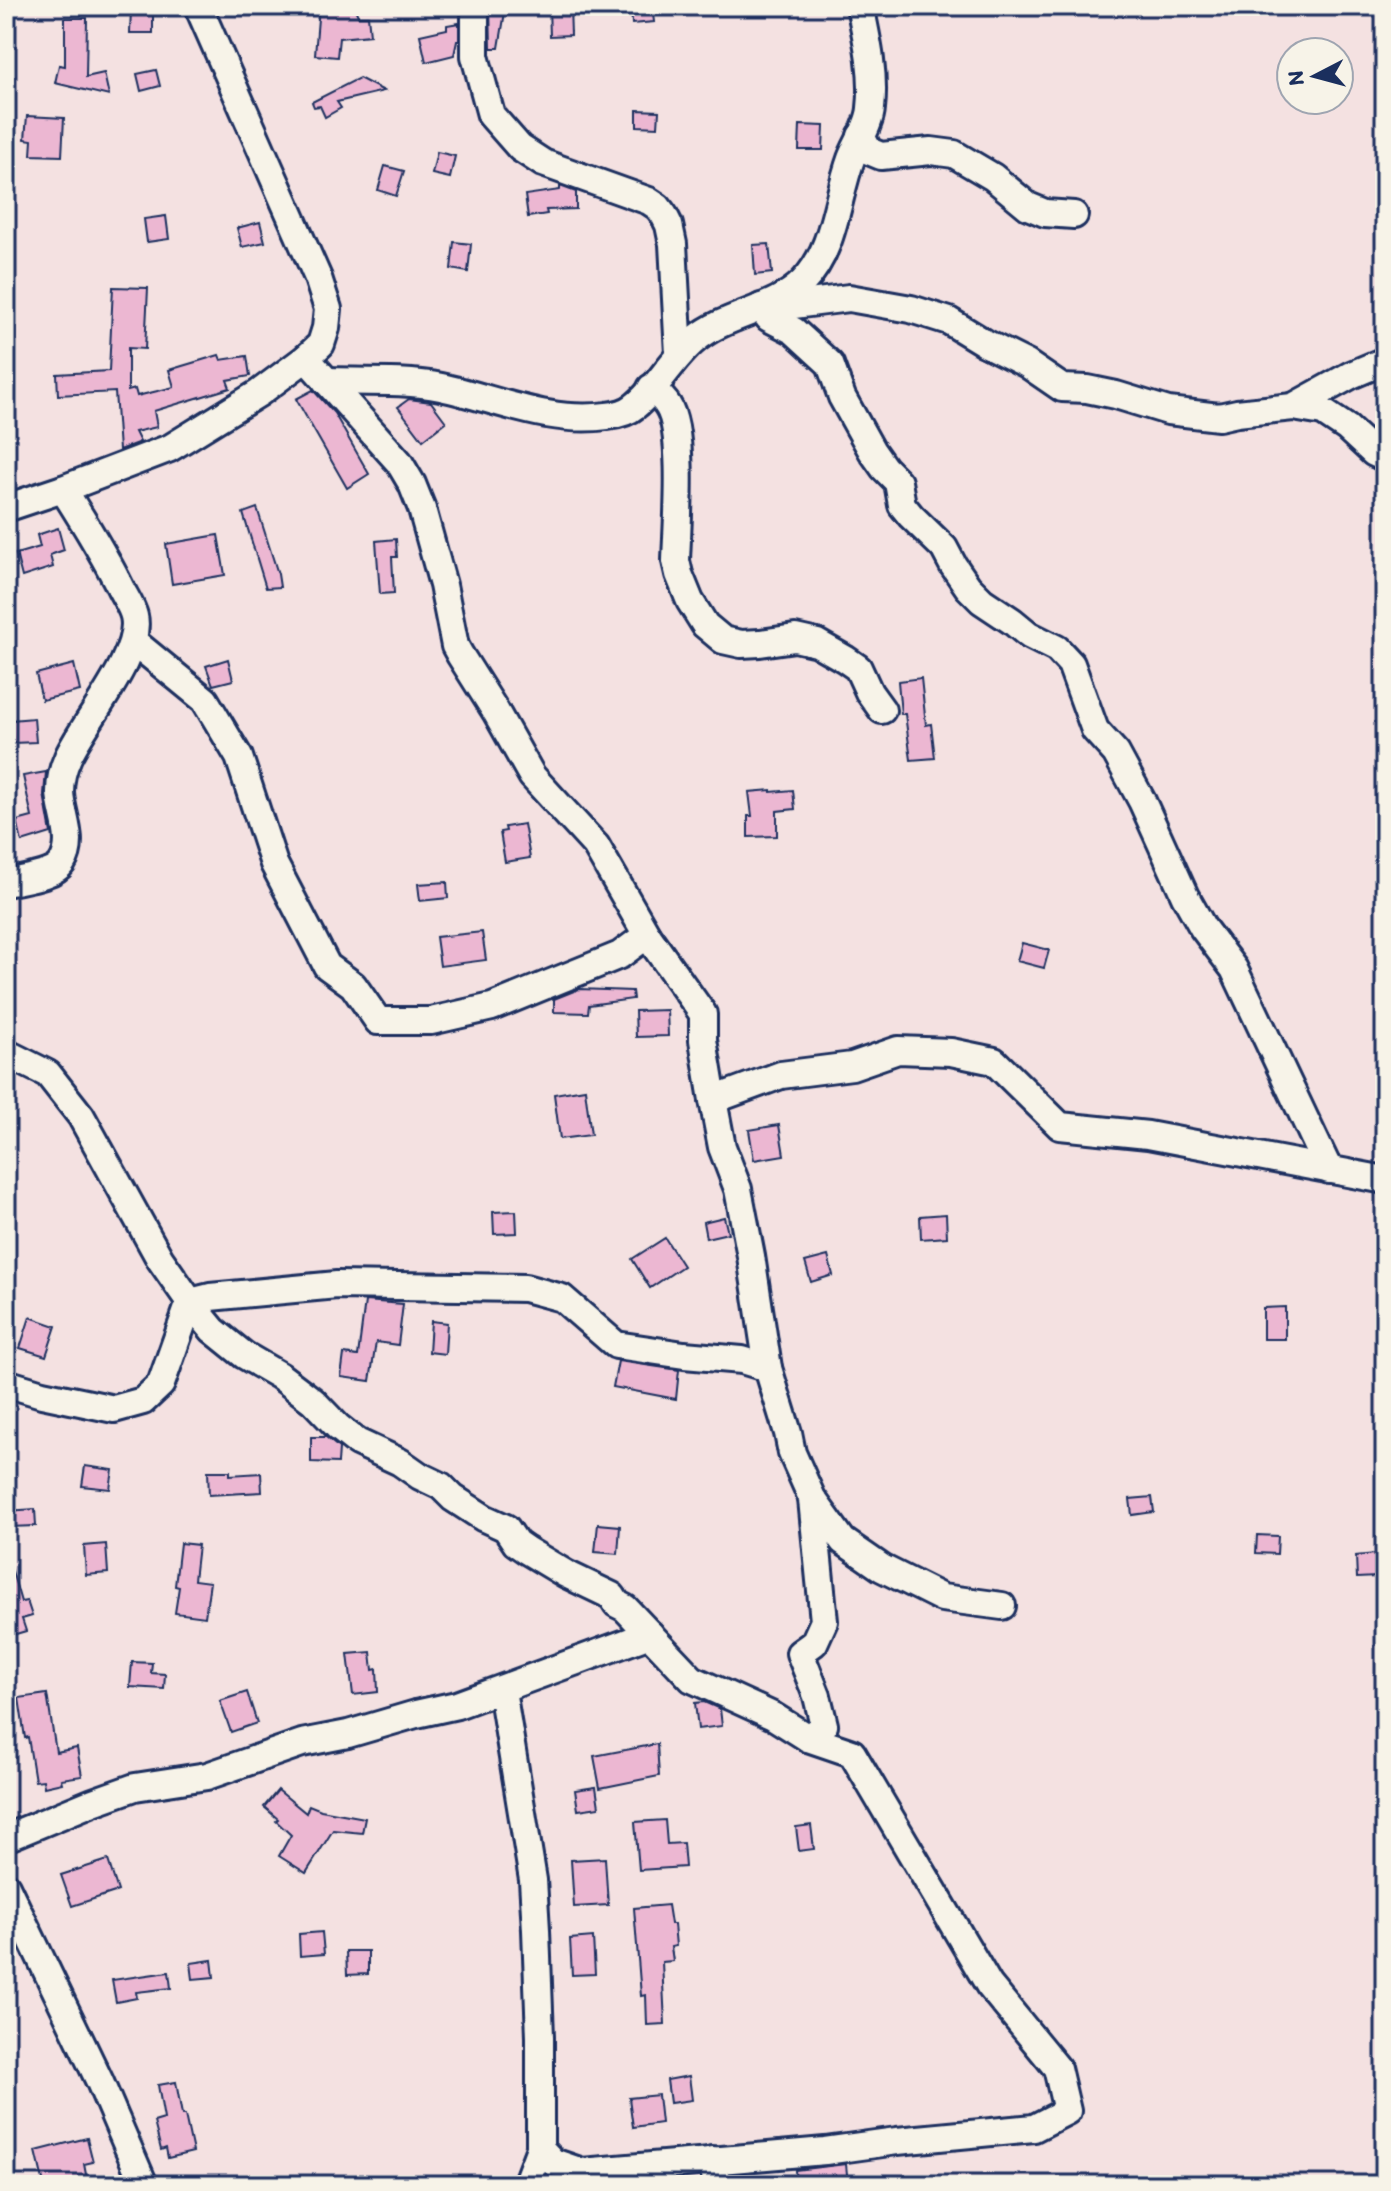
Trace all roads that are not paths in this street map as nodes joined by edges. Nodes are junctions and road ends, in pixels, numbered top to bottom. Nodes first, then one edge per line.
1 (198, 6) edge
2 (473, 6) edge
3 (860, 6) edge
4 (861, 136) junction
5 (1074, 215) dead end
6 (762, 306) junction
7 (679, 354) junction
8 (306, 358) junction
9 (1382, 362) dead end
10 (326, 381) junction
11 (651, 388) junction
12 (1293, 407) junction
13 (1385, 458) edge
14 (63, 489) junction
15 (6, 508) edge
16 (133, 641) junction
17 (882, 710) dead end
18 (6, 883) edge
19 (647, 935) junction
20 (6, 1053) edge
21 (713, 1100) junction
22 (1329, 1170) junction
23 (1385, 1180) edge
24 (190, 1302) junction
25 (768, 1368) junction
26 (6, 1383) edge
27 (812, 1498) junction
28 (1002, 1606) dead end
29 (650, 1634) junction
30 (502, 1690) junction
31 (808, 1738) junction
32 (6, 1838) edge
33 (6, 1886) edge
34 (540, 2148) junction
35 (714, 2173) edge
36 (144, 2185) edge
37 (526, 2185) edge

1 - 8 street
2 - 7 street
3 - 4 street
4 - 5 street
4 - 6 street
6 - 7 street
6 - 12 street
6 - 22 street
7 - 11 street
8 - 10 street
8 - 14 street
9 - 12 street
10 - 11 street
10 - 19 street
11 - 17 street
12 - 13 street
14 - 15 street
14 - 16 street
16 - 18 street
16 - 19 street
19 - 21 street
20 - 24 street
21 - 22 street
21 - 25 street
22 - 23 street
24 - 25 street
24 - 26 street
24 - 29 street
25 - 27 street
27 - 28 street
27 - 31 street
29 - 30 street
29 - 31 street
30 - 32 street
30 - 34 street
31 - 35 street
33 - 36 street
34 - 35 street
34 - 37 street

